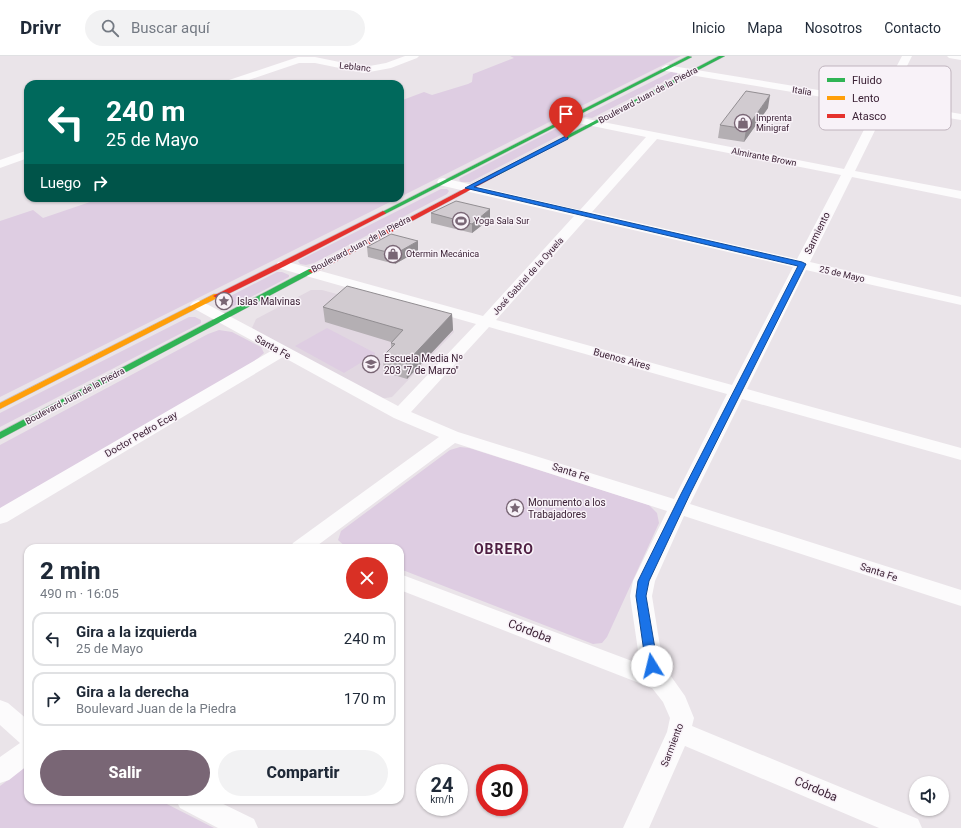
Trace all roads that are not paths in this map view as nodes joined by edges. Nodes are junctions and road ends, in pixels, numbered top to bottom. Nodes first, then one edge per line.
1 (414, 56) edge
2 (692, 56) edge
3 (723, 56) edge
4 (907, 56) edge
5 (952, 56) edge
6 (961, 57) edge
7 (902, 66) edge
8 (666, 68) junction
9 (692, 73) junction
10 (239, 80) edge
11 (819, 94) edge
12 (951, 115) edge
13 (961, 117) edge
14 (567, 118) junction
15 (593, 124) junction
16 (870, 130) edge
17 (654, 135) junction
18 (24, 155) edge
19 (0, 164) edge
20 (848, 173) junction
21 (443, 182) junction
22 (468, 188) junction
23 (961, 195) edge
24 (584, 213) junction
25 (802, 264) junction
26 (283, 265) junction
27 (307, 272) junction
28 (961, 301) edge
29 (198, 305) junction
30 (222, 319) junction
31 (486, 322) junction
32 (281, 352) junction
33 (738, 391) junction
34 (0, 406) edge
35 (400, 414) junction
36 (0, 436) edge
37 (452, 436) junction
38 (961, 454) edge
39 (679, 507) junction
40 (0, 517) edge
41 (308, 544) edge
42 (404, 584) edge
43 (961, 598) edge
44 (660, 681) junction
45 (0, 710) edge
46 (24, 731) edge
47 (679, 732) junction
48 (24, 755) edge
49 (0, 772) edge
50 (197, 804) edge
51 (245, 828) edge
52 (636, 828) edge
53 (909, 828) edge

1 - 10 street, Leblanc
2 - 8 main road, Boulevard Juan de la Piedra
3 - 9 main road, Boulevard Juan de la Piedra
4 - 7 street, Sarmiento
5 - 6 street
8 - 9 street, Italia
8 - 14 main road, Boulevard Juan de la Piedra
9 - 11 street, Italia
9 - 15 main road, Boulevard Juan de la Piedra
12 - 13 street, Italia
14 - 15 street, Almirante Brown
14 - 21 main road, Boulevard Juan de la Piedra
15 - 17 street, Almirante Brown
15 - 22 main road, Boulevard Juan de la Piedra
16 - 20 street, Sarmiento
17 - 20 street, Almirante Brown
17 - 24 street, José Gabriel de la Oyuela
18 - 19 street
20 - 23 street, Almirante Brown
20 - 25 street, Sarmiento
21 - 22 street, 25 de Mayo
21 - 26 main road, Boulevard Juan de la Piedra
22 - 24 street, 25 de Mayo
22 - 27 main road, Boulevard Juan de la Piedra
24 - 25 street, 25 de Mayo
24 - 31 street, José Gabriel de la Oyuela
25 - 28 street, 25 de Mayo
25 - 33 street, Sarmiento
26 - 27 street, Buenos Aires
26 - 29 main road, Boulevard Juan de la Piedra
27 - 30 main road, Boulevard Juan de la Piedra
27 - 31 street, Buenos Aires
29 - 30 street, Santa Fe
29 - 34 main road, Boulevard Juan de la Piedra
30 - 32 street, Santa Fe
30 - 36 main road, Boulevard Juan de la Piedra
31 - 33 street, Buenos Aires
31 - 35 street, José Gabriel de la Oyuela
32 - 35 street, Santa Fe
32 - 40 street, Doctor Pedro Ecay
33 - 38 street, Buenos Aires
33 - 39 street, Sarmiento
35 - 37 street, Santa Fe
37 - 39 street, Santa Fe
37 - 41 street
39 - 43 street, Santa Fe
39 - 44 street, Sarmiento
42 - 44 street, Córdoba
44 - 47 street, Sarmiento
45 - 46 street
47 - 52 street, Sarmiento
47 - 53 street, Córdoba
48 - 49 street
50 - 51 street

